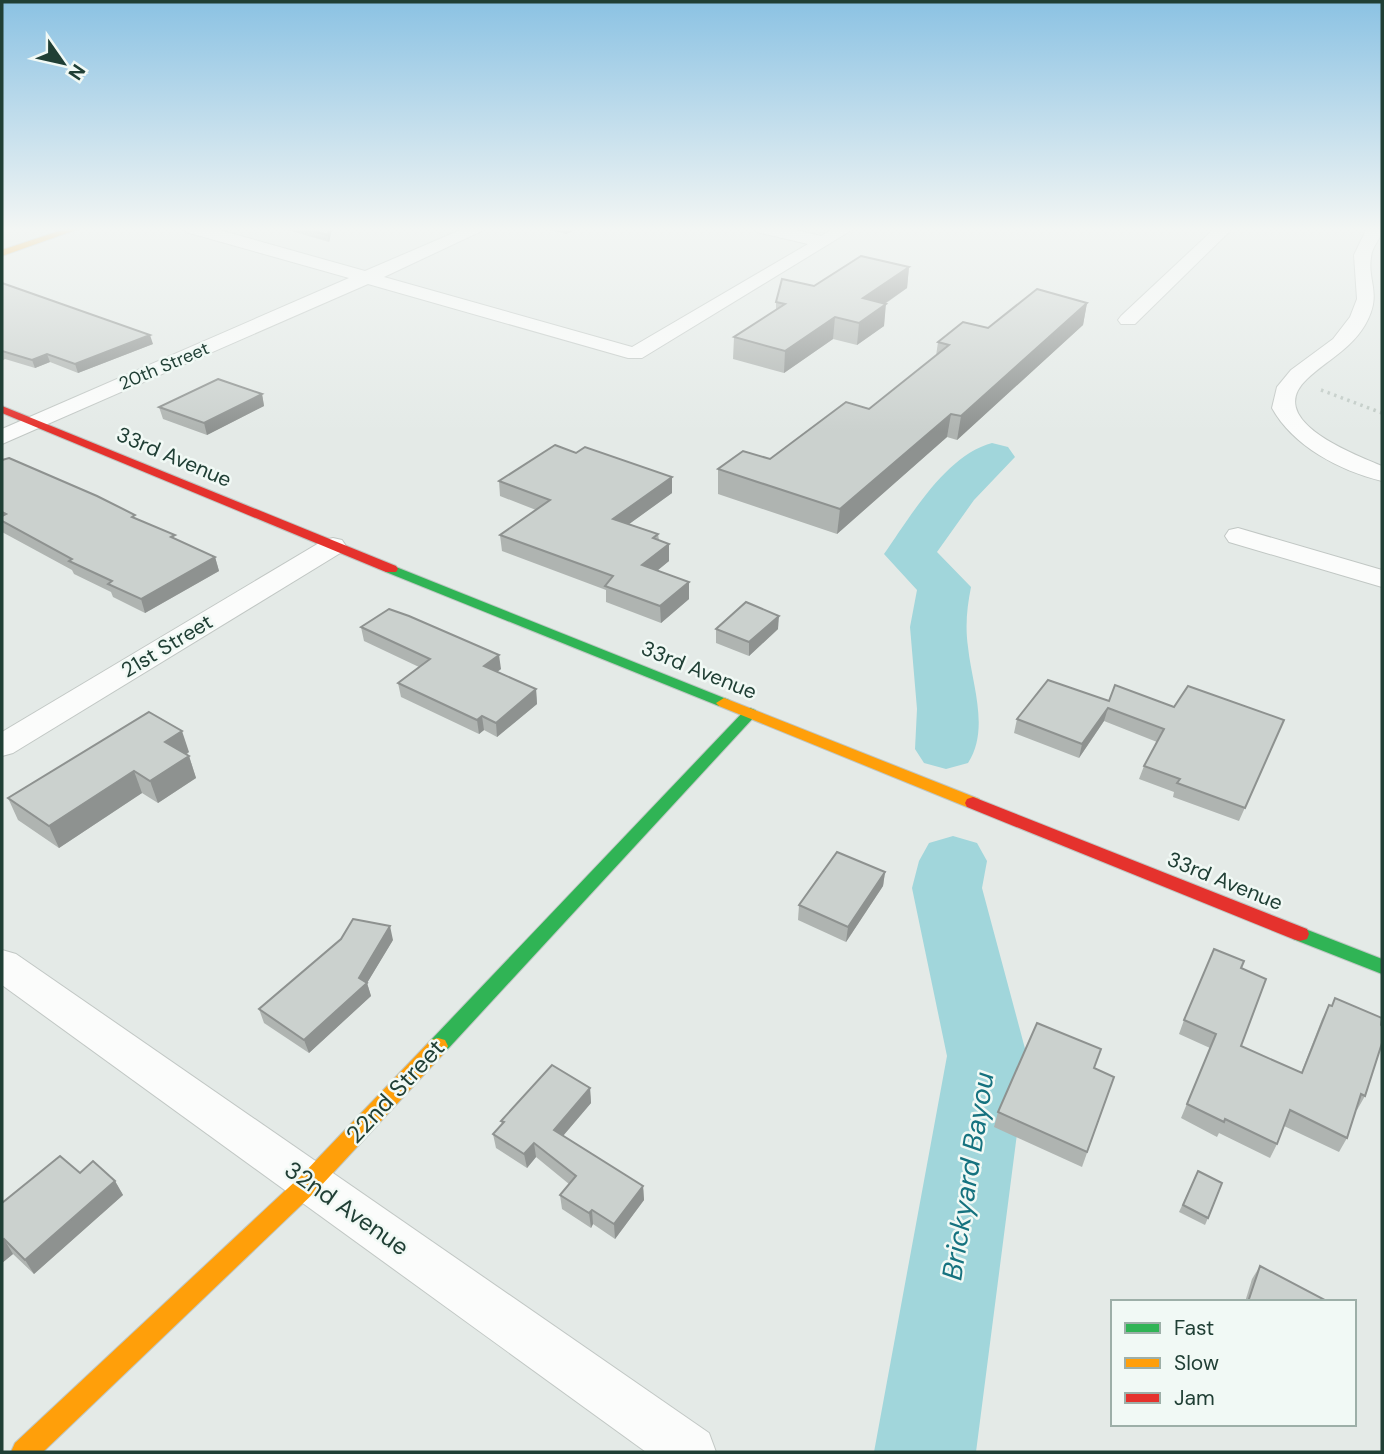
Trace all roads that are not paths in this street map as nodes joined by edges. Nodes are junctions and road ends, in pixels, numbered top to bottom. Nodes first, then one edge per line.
1 (326, 296) edge
2 (435, 296) edge
3 (733, 296) edge
4 (1153, 296) edge
5 (1367, 296) edge
6 (1128, 320) dead end
7 (2, 409) edge
8 (35, 422) junction
9 (2, 437) edge
10 (1382, 474) edge
11 (1238, 536) dead end
12 (333, 546) junction
13 (1382, 579) edge
14 (750, 713) junction
15 (2, 746) edge
16 (2, 965) edge
17 (1382, 967) edge
18 (310, 1182) junction
19 (24, 1452) edge
20 (691, 1452) edge

1 - 8 street, 20th Street
2 - 3 street
4 - 6 street
5 - 10 street
7 - 8 street, 33rd Avenue
8 - 9 street, 20th Street
8 - 12 street, 33rd Avenue
11 - 13 street
12 - 14 street, 33rd Avenue
12 - 15 street, 21st Street
14 - 17 street, 33rd Avenue
14 - 18 street, 22nd Street
16 - 18 street, 32nd Avenue
18 - 19 street, 22nd Street
18 - 20 street, 32nd Avenue

